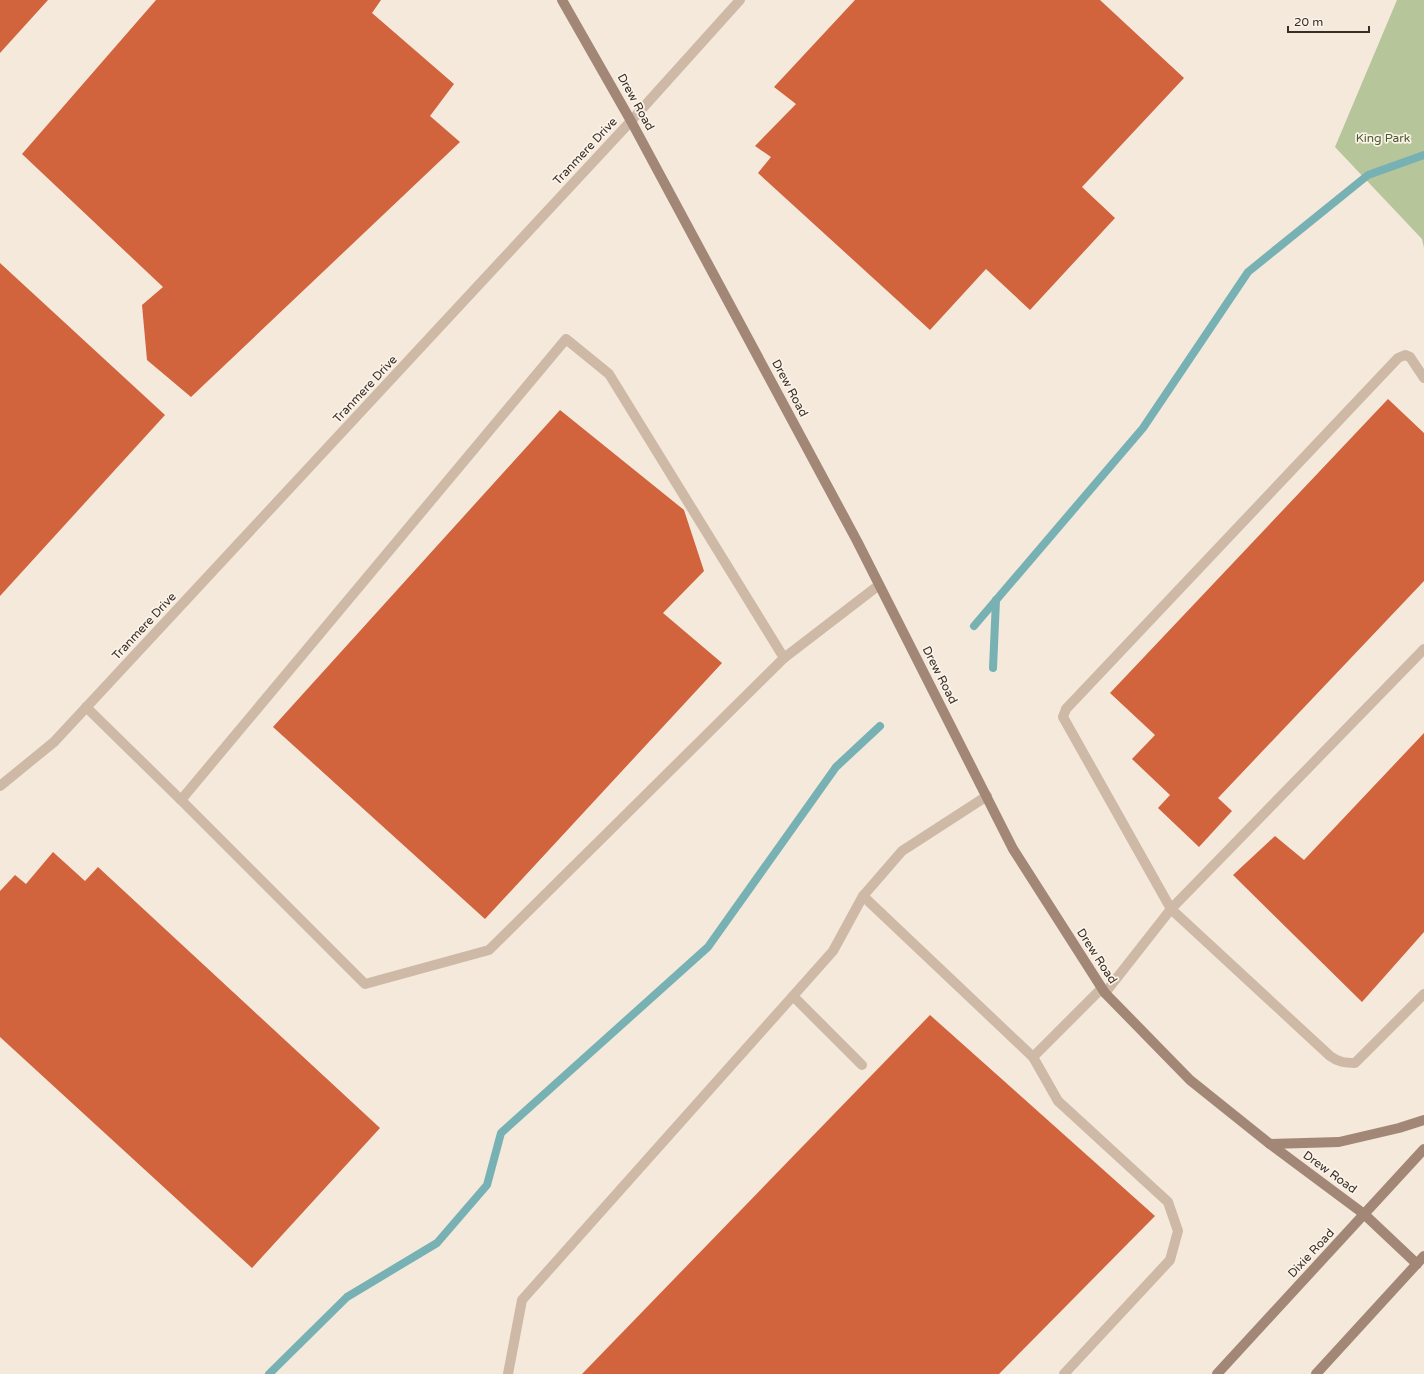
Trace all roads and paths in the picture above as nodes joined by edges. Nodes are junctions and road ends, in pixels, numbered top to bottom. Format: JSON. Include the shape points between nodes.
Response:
{"nodes":[{"id":1,"x":562,"y":0,"type":"edge"},
{"id":2,"x":740,"y":0,"type":"edge"},
{"id":3,"x":631,"y":121,"type":"junction"},
{"id":4,"x":1424,"y":378,"type":"edge"},
{"id":5,"x":880,"y":585,"type":"junction"},
{"id":6,"x":1424,"y":648,"type":"edge"},
{"id":7,"x":784,"y":658,"type":"junction"},
{"id":8,"x":86,"y":707,"type":"junction"},
{"id":9,"x":0,"y":786,"type":"edge"},
{"id":10,"x":987,"y":796,"type":"junction"},
{"id":11,"x":181,"y":800,"type":"junction"},
{"id":12,"x":862,"y":896,"type":"junction"},
{"id":13,"x":1172,"y":909,"type":"junction"},
{"id":14,"x":1103,"y":990,"type":"junction"},
{"id":15,"x":1424,"y":994,"type":"edge"},
{"id":16,"x":793,"y":996,"type":"junction"},
{"id":17,"x":1033,"y":1057,"type":"junction"},
{"id":18,"x":862,"y":1065,"type":"dead end"},
{"id":19,"x":1424,"y":1120,"type":"edge"},
{"id":20,"x":1270,"y":1144,"type":"junction"},
{"id":21,"x":1424,"y":1149,"type":"edge"},
{"id":22,"x":1364,"y":1214,"type":"junction"},
{"id":23,"x":1422,"y":1263,"type":"edge"},
{"id":24,"x":508,"y":1374,"type":"edge"},
{"id":25,"x":1064,"y":1374,"type":"edge"},
{"id":26,"x":1217,"y":1374,"type":"edge"},
{"id":27,"x":1316,"y":1374,"type":"edge"}],
"edges":[{"from":1,"to":3,"type":"street","name":"Drew Road"},
{"from":2,"to":3,"type":"street","name":"Tranmere Drive"},
{"from":3,"to":5,"type":"street","name":"Drew Road"},
{"from":3,"to":8,"type":"street","name":"Tranmere Drive"},
{"from":4,"to":13,"type":"street","via":[[1410,357],[1405,355],[1398,358],[1066,709],[1063,717]]},
{"from":5,"to":7,"type":"street"},
{"from":5,"to":10,"type":"street","name":"Drew Road"},
{"from":6,"to":13,"type":"street"},
{"from":7,"to":11,"type":"street","via":[[489,950],[365,984]]},
{"from":7,"to":11,"type":"street","via":[[609,374],[566,338]]},
{"from":8,"to":9,"type":"street","name":"Tranmere Drive","via":[[54,742]]},
{"from":8,"to":11,"type":"street"},
{"from":10,"to":12,"type":"street","via":[[902,851]]},
{"from":10,"to":14,"type":"street","name":"Drew Road","via":[[1013,849]]},
{"from":12,"to":16,"type":"street","via":[[833,951]]},
{"from":12,"to":17,"type":"street"},
{"from":13,"to":14,"type":"street"},
{"from":13,"to":15,"type":"street","via":[[1335,1060],[1355,1062]]},
{"from":14,"to":17,"type":"street"},
{"from":14,"to":20,"type":"street","name":"Drew Road","via":[[1190,1080]]},
{"from":16,"to":18,"type":"street"},
{"from":16,"to":24,"type":"street","via":[[522,1300]]},
{"from":17,"to":25,"type":"street","via":[[1058,1101],[1168,1202],[1178,1231],[1170,1260]]},
{"from":19,"to":20,"type":"street","via":[[1339,1142]]},
{"from":20,"to":22,"type":"street","name":"Drew Road"},
{"from":21,"to":22,"type":"street","name":"Dixie Road"},
{"from":22,"to":23,"type":"street","name":"Drew Road"},
{"from":22,"to":26,"type":"street","name":"Dixie Road"},
{"from":23,"to":27,"type":"street"}]}
